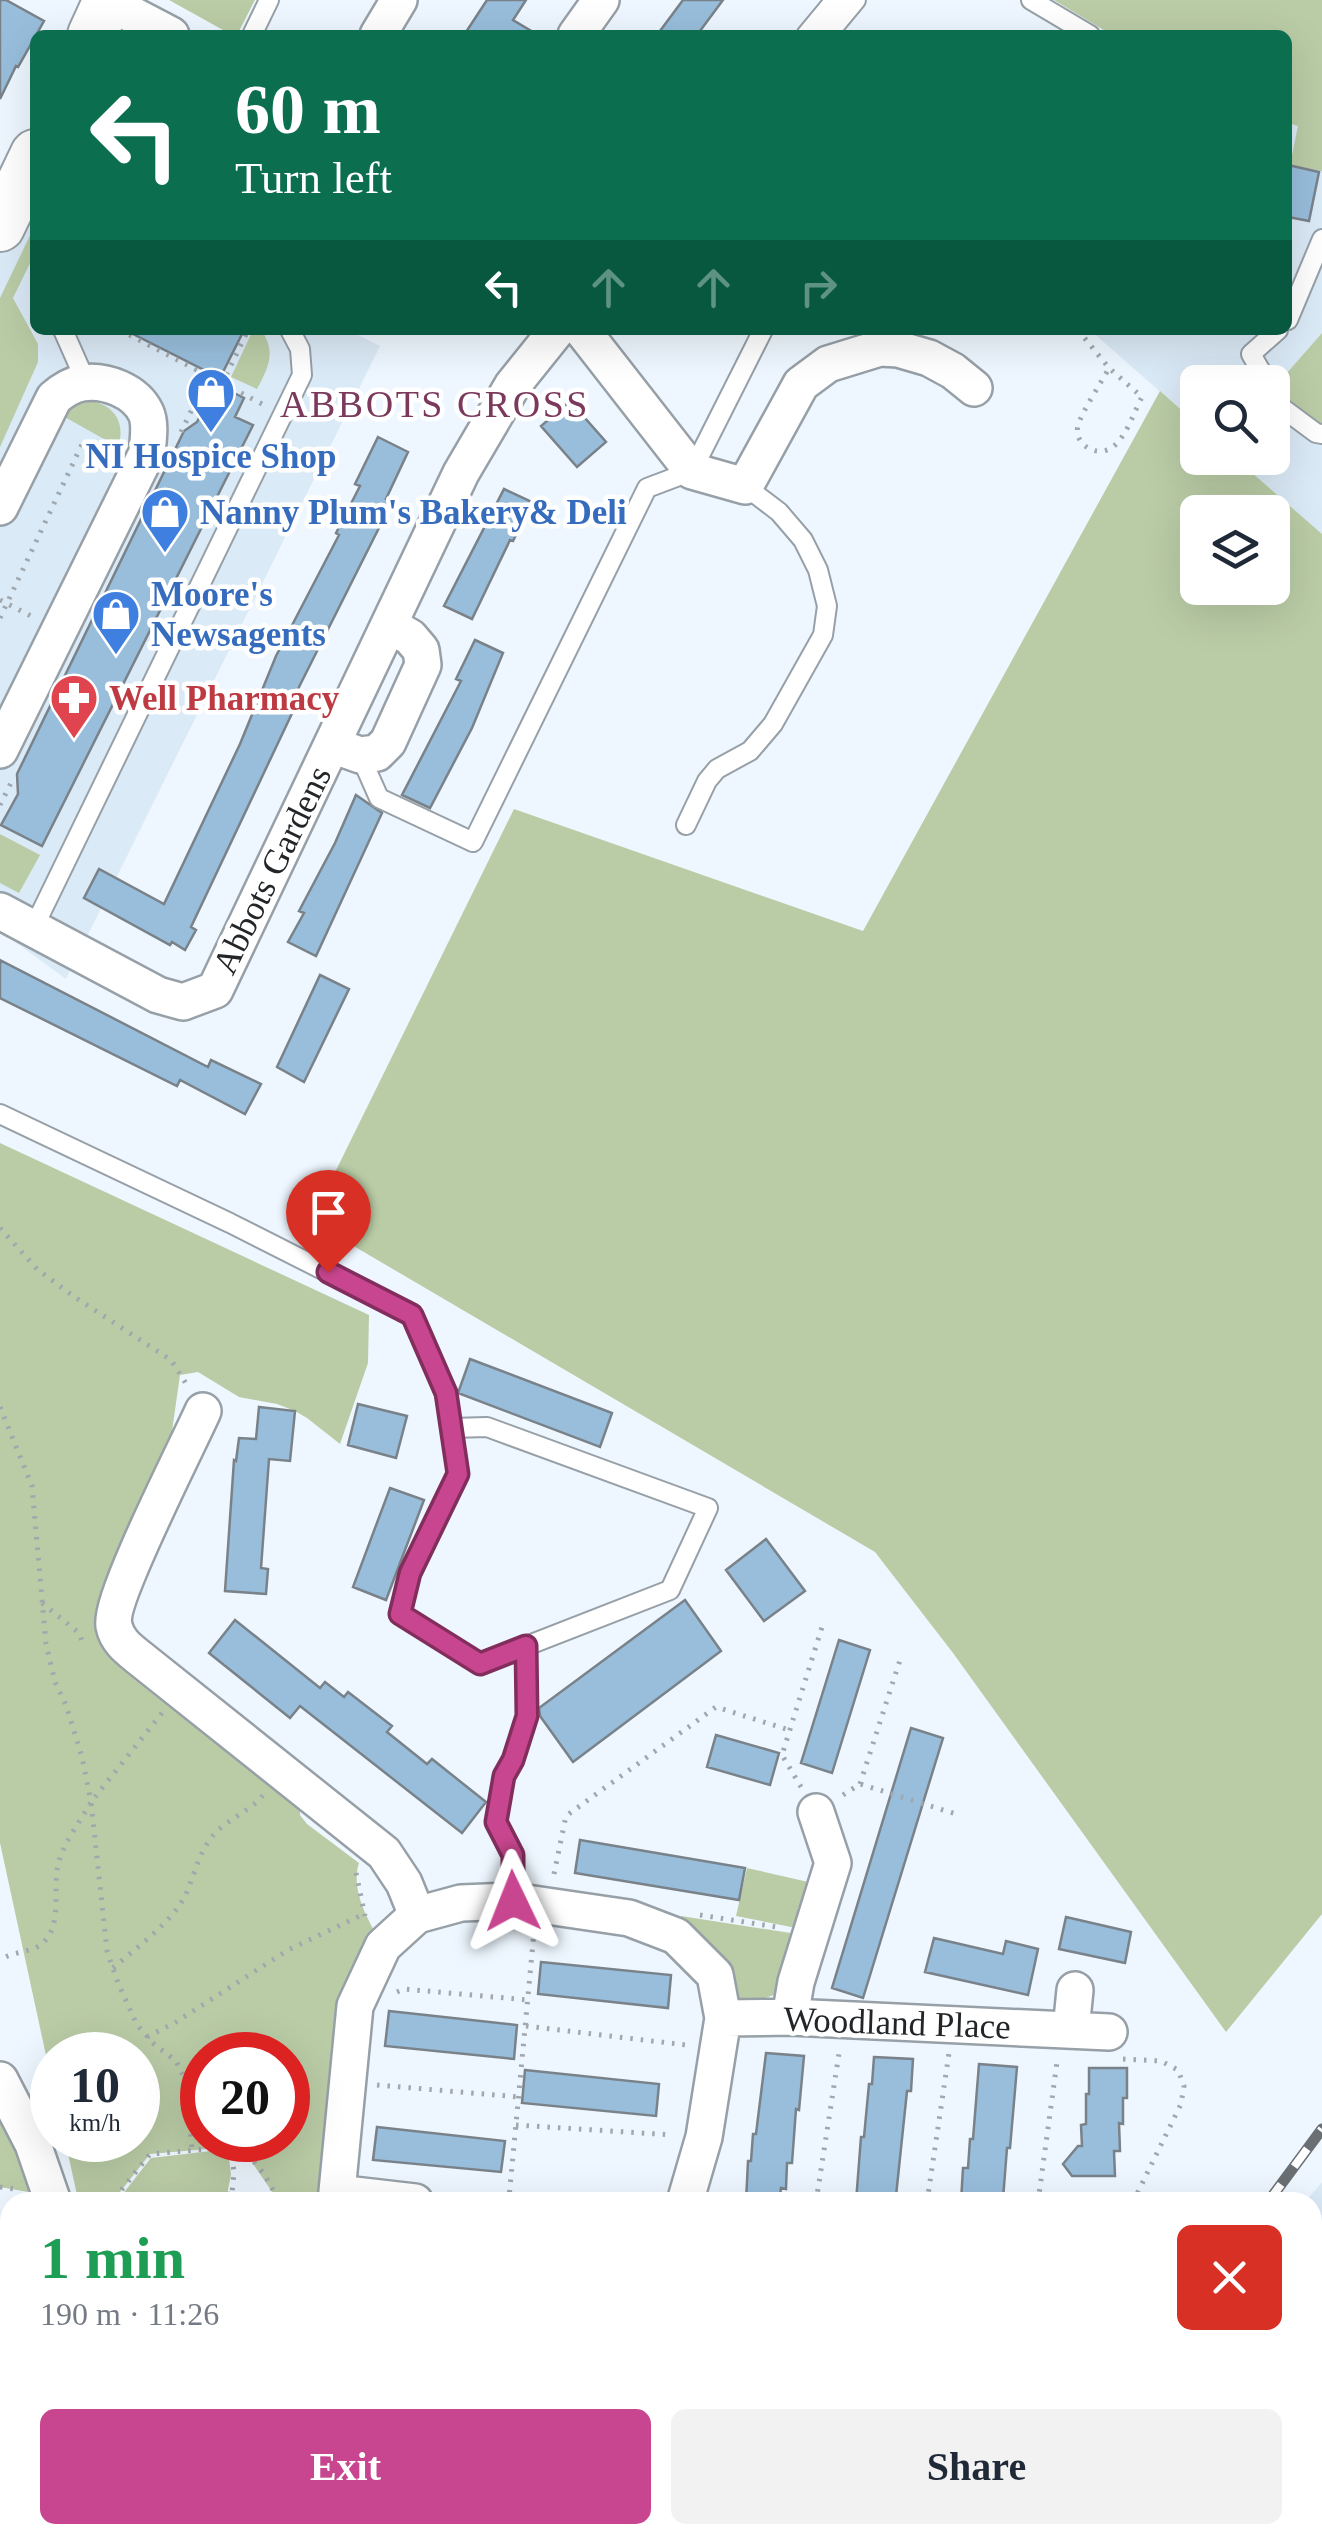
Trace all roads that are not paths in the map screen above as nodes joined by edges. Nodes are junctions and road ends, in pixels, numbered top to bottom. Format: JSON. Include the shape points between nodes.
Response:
{"nodes":[{"id":1,"x":269,"y":0,"type":"edge"},
{"id":2,"x":399,"y":0,"type":"edge"},
{"id":3,"x":601,"y":0,"type":"edge"},
{"id":4,"x":836,"y":0,"type":"edge"},
{"id":5,"x":856,"y":0,"type":"edge"},
{"id":6,"x":1031,"y":0,"type":"edge"},
{"id":7,"x":103,"y":12,"type":"edge"},
{"id":8,"x":156,"y":30,"type":"edge"},
{"id":9,"x":254,"y":30,"type":"edge"},
{"id":10,"x":381,"y":30,"type":"edge"},
{"id":11,"x":580,"y":30,"type":"edge"},
{"id":12,"x":810,"y":30,"type":"edge"},
{"id":13,"x":831,"y":30,"type":"edge"},
{"id":14,"x":1082,"y":30,"type":"edge"},
{"id":15,"x":30,"y":164,"type":"edge"},
{"id":16,"x":0,"y":227,"type":"edge"},
{"id":17,"x":1322,"y":238,"type":"edge"},
{"id":18,"x":1292,"y":310,"type":"edge"},
{"id":19,"x":65,"y":335,"type":"edge"},
{"id":20,"x":293,"y":335,"type":"edge"},
{"id":21,"x":553,"y":335,"type":"edge"},
{"id":22,"x":586,"y":335,"type":"edge"},
{"id":23,"x":760,"y":335,"type":"edge"},
{"id":24,"x":1272,"y":335,"type":"edge"},
{"id":25,"x":1257,"y":365,"type":"edge"},
{"id":26,"x":86,"y":382,"type":"junction"},
{"id":27,"x":974,"y":388,"type":"dead end"},
{"id":28,"x":1290,"y":414,"type":"edge"},
{"id":29,"x":1322,"y":434,"type":"edge"},
{"id":30,"x":692,"y":472,"type":"junction"},
{"id":31,"x":745,"y":486,"type":"junction"},
{"id":32,"x":0,"y":507,"type":"edge"},
{"id":33,"x":389,"y":626,"type":"junction"},
{"id":34,"x":0,"y":750,"type":"edge"},
{"id":35,"x":346,"y":750,"type":"junction"},
{"id":36,"x":686,"y":824,"type":"dead end"},
{"id":37,"x":0,"y":911,"type":"edge"},
{"id":38,"x":33,"y":928,"type":"junction"},
{"id":39,"x":0,"y":1114,"type":"edge"},
{"id":40,"x":203,"y":1411,"type":"road end"},
{"id":41,"x":451,"y":1428,"type":"junction"},
{"id":42,"x":526,"y":1646,"type":"junction"},
{"id":43,"x":816,"y":1812,"type":"road end"},
{"id":44,"x":532,"y":1904,"type":"junction"},
{"id":45,"x":418,"y":1915,"type":"junction"},
{"id":46,"x":1075,"y":1990,"type":"dead end"},
{"id":47,"x":790,"y":2017,"type":"junction"},
{"id":48,"x":721,"y":2033,"type":"junction"},
{"id":49,"x":1064,"y":2043,"type":"junction"},
{"id":50,"x":1109,"y":2046,"type":"road end"},
{"id":51,"x":1,"y":2084,"type":"edge"},
{"id":52,"x":49,"y":2192,"type":"edge"},
{"id":53,"x":329,"y":2192,"type":"edge"},
{"id":54,"x":688,"y":2192,"type":"edge"}],
"edges":[{"from":1,"to":9,"type":"lane"},
{"from":2,"to":10,"type":"street"},
{"from":3,"to":11,"type":"street"},
{"from":4,"to":12,"type":"lane"},
{"from":5,"to":13,"type":"lane"},
{"from":6,"to":14,"type":"lane"},
{"from":7,"to":8,"type":"street"},
{"from":15,"to":16,"type":"main road"},
{"from":17,"to":18,"type":"lane"},
{"from":19,"to":26,"type":"lane"},
{"from":20,"to":38,"type":"lane","via":[[302,375]]},
{"from":21,"to":33,"type":"street","name":"Abbots Gardens","via":[[512,386],[462,473]]},
{"from":22,"to":30,"type":"street"},
{"from":23,"to":30,"type":"lane"},
{"from":24,"to":25,"type":"lane","via":[[1251,354]]},
{"from":26,"to":32,"type":"street","via":[[54,398]]},
{"from":26,"to":34,"type":"street","via":[[118,387],[139,401],[148,417],[147,453]]},
{"from":27,"to":31,"type":"street","via":[[929,358],[898,349],[828,364],[801,384]]},
{"from":28,"to":29,"type":"lane"},
{"from":30,"to":31,"type":"street"},
{"from":30,"to":35,"type":"lane","via":[[647,488],[473,842],[379,798]]},
{"from":31,"to":36,"type":"lane","via":[[802,540],[827,606],[822,634],[774,724],[750,750],[717,769]]},
{"from":33,"to":35,"type":"street","name":"Abbots Gardens"},
{"from":33,"to":35,"type":"street","via":[[410,637],[423,665],[388,742],[377,753]]},
{"from":35,"to":38,"type":"street","name":"Abbots Gardens","via":[[215,990],[183,1002],[158,995]]},
{"from":37,"to":38,"type":"street","name":"Abbots Gardens"},
{"from":39,"to":41,"type":"lane","via":[[412,1315],[446,1393]]},
{"from":40,"to":45,"type":"street","via":[[121,1589],[113,1624],[121,1643],[374,1846],[395,1868]]},
{"from":41,"to":42,"type":"lane","via":[[458,1474],[410,1573],[400,1614],[480,1664]]},
{"from":41,"to":42,"type":"lane","via":[[487,1426],[708,1508],[670,1590]]},
{"from":42,"to":44,"type":"lane","via":[[527,1716],[504,1776],[496,1822]]},
{"from":43,"to":47,"type":"street","via":[[833,1863]]},
{"from":44,"to":45,"type":"street","via":[[461,1904]]},
{"from":44,"to":48,"type":"street","via":[[629,1918],[676,1936],[715,1975]]},
{"from":45,"to":53,"type":"street","via":[[382,1946],[355,2006]]},
{"from":46,"to":49,"type":"street"},
{"from":47,"to":48,"type":"street","name":"Woodland Place"},
{"from":47,"to":49,"type":"street","name":"Woodland Place","via":[[953,2025]]},
{"from":48,"to":54,"type":"street"},
{"from":49,"to":50,"type":"street","name":"Woodland Place"},
{"from":51,"to":52,"type":"street","via":[[33,2144]]}]}
